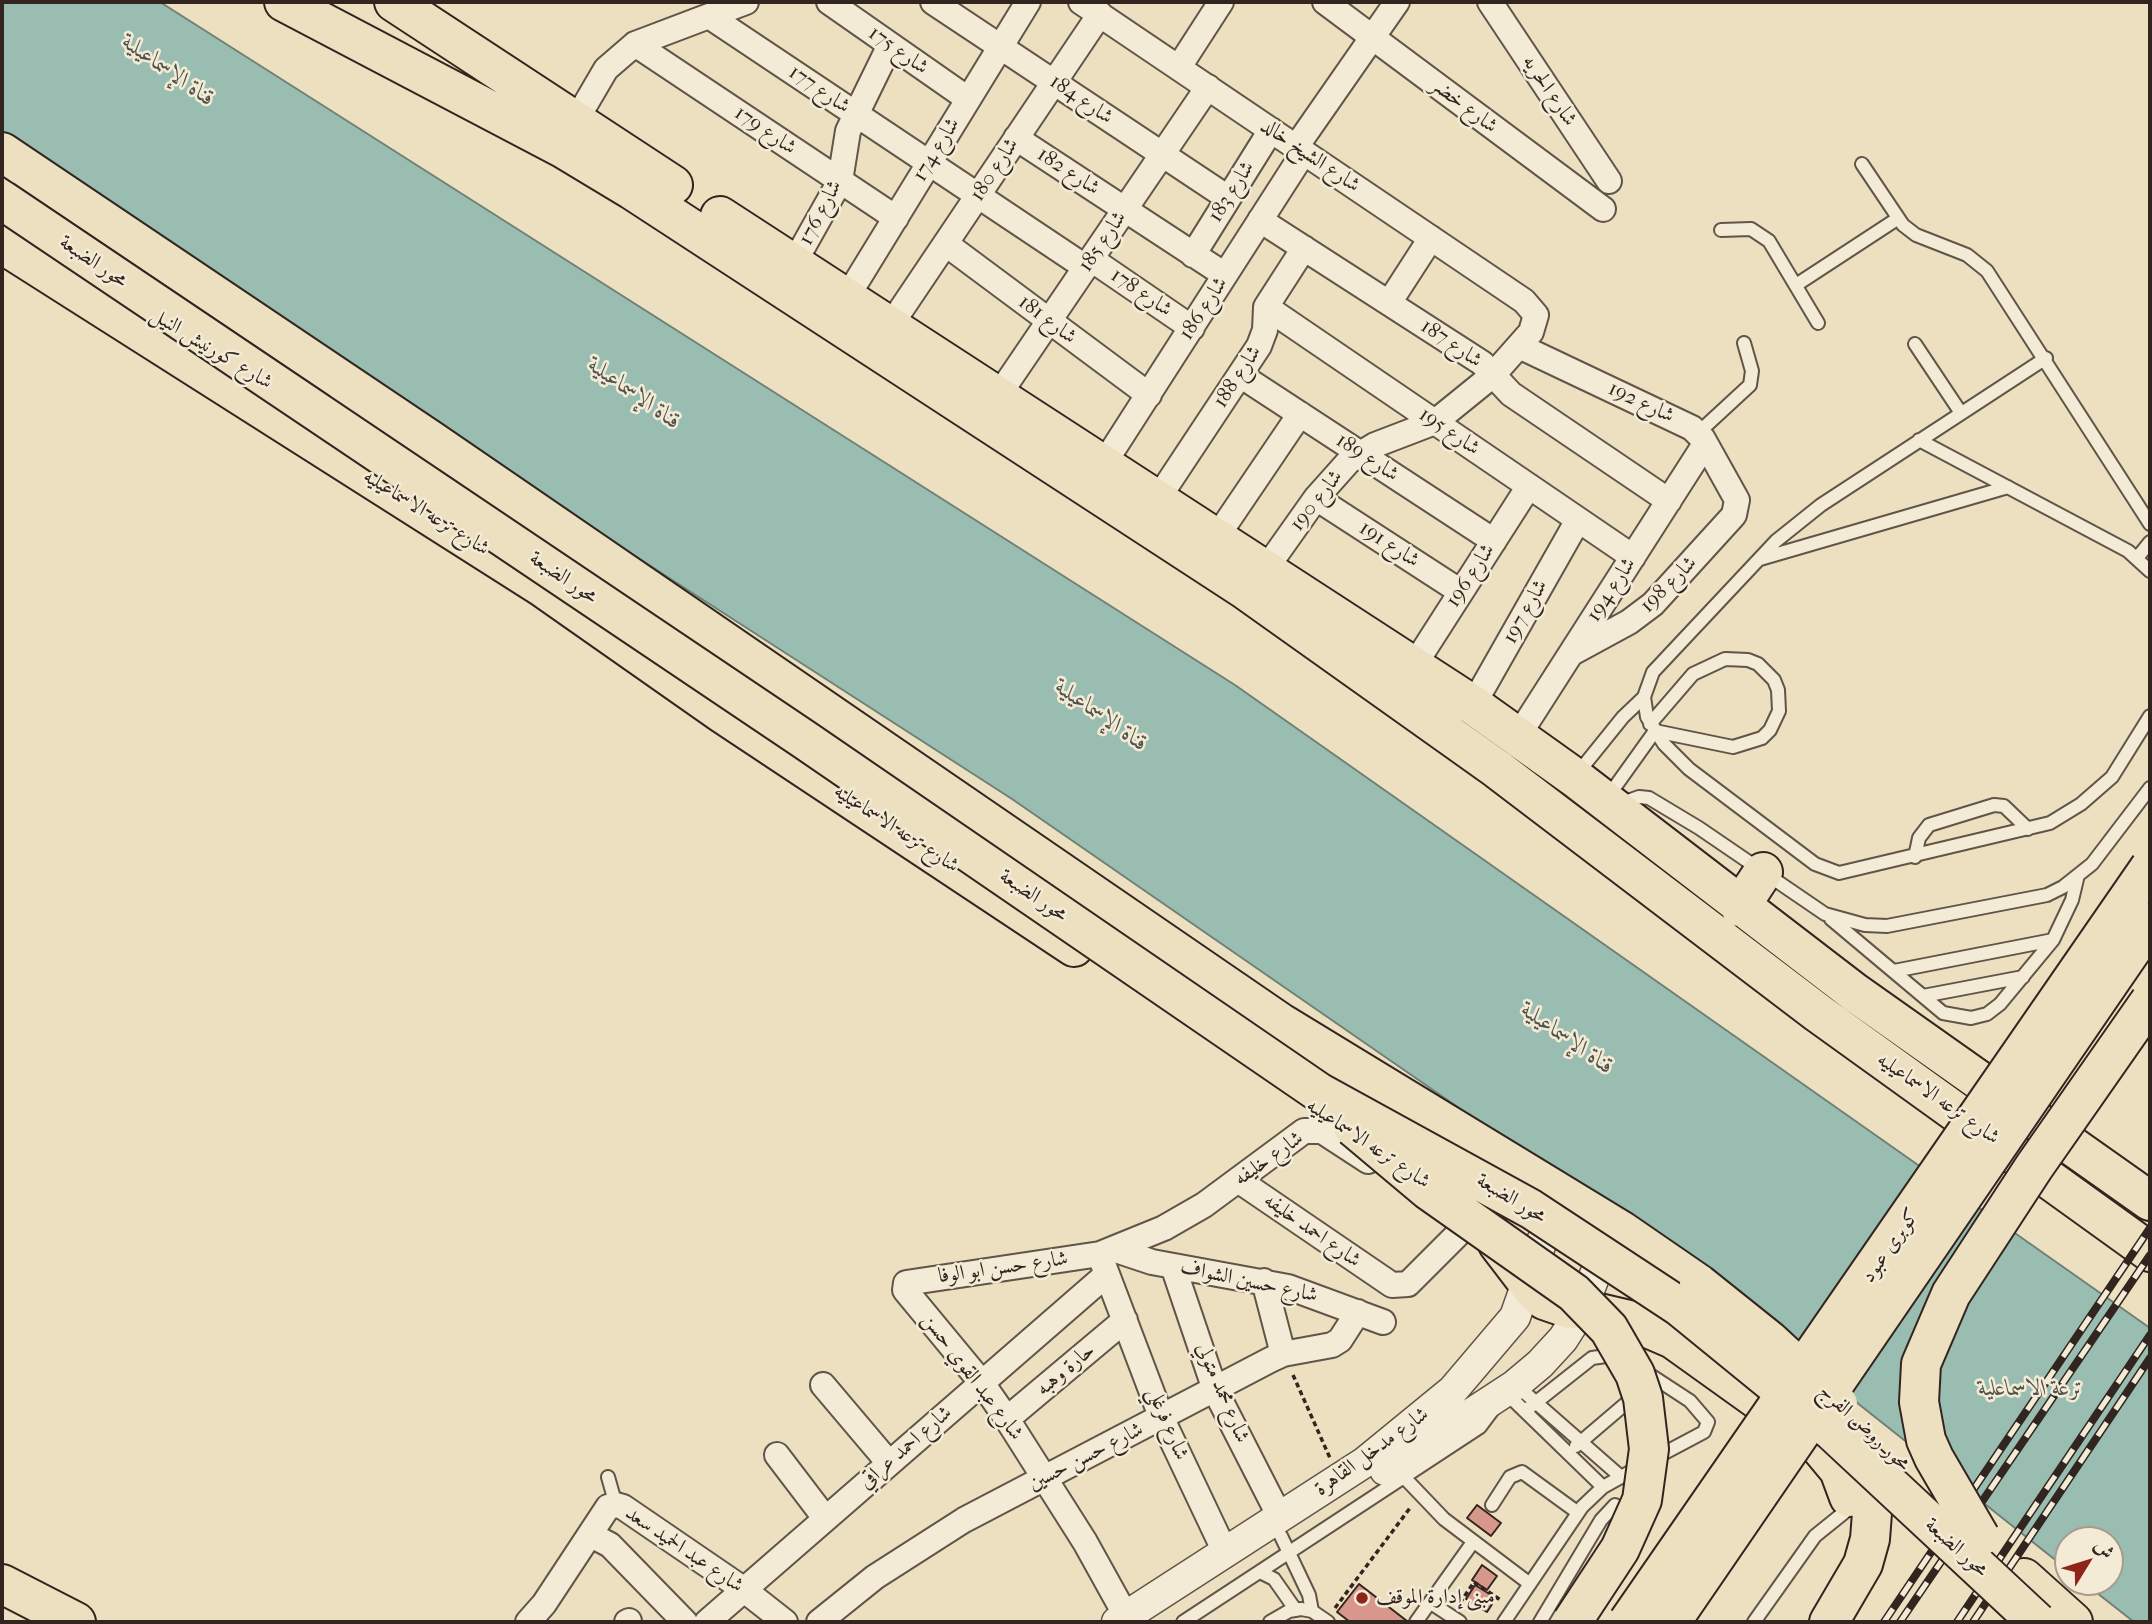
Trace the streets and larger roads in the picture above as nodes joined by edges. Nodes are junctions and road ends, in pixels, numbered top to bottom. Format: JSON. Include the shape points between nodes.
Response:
{"nodes":[{"id":1,"x":284,"y":2,"type":"edge"},
{"id":2,"x":394,"y":2,"type":"edge"},
{"id":3,"x":746,"y":2,"type":"edge"},
{"id":4,"x":828,"y":2,"type":"edge"},
{"id":5,"x":933,"y":2,"type":"edge"},
{"id":6,"x":1028,"y":2,"type":"edge"},
{"id":7,"x":1221,"y":2,"type":"edge"},
{"id":8,"x":1325,"y":2,"type":"edge"},
{"id":9,"x":1397,"y":2,"type":"edge"},
{"id":10,"x":1490,"y":2,"type":"edge"},
{"id":11,"x":1091,"y":8,"type":"edge"},
{"id":12,"x":334,"y":13,"type":"edge"},
{"id":13,"x":709,"y":16,"type":"junction"},
{"id":14,"x":1372,"y":38,"type":"junction"},
{"id":15,"x":635,"y":44,"type":"junction"},
{"id":16,"x":890,"y":45,"type":"junction"},
{"id":17,"x":1000,"y":47,"type":"junction"},
{"id":18,"x":1179,"y":68,"type":"junction"},
{"id":19,"x":1054,"y":82,"type":"junction"},
{"id":20,"x":1208,"y":88,"type":"junction"},
{"id":21,"x":968,"y":99,"type":"junction"},
{"id":22,"x":855,"y":115,"type":"junction"},
{"id":23,"x":575,"y":122,"type":"junction"},
{"id":24,"x":1271,"y":130,"type":"junction"},
{"id":25,"x":1017,"y":138,"type":"junction"},
{"id":26,"x":1300,"y":150,"type":"junction"},
{"id":27,"x":2,"y":152,"type":"edge"},
{"id":28,"x":1163,"y":155,"type":"junction"},
{"id":29,"x":928,"y":165,"type":"junction"},
{"id":30,"x":2,"y":168,"type":"edge"},
{"id":31,"x":840,"y":181,"type":"junction"},
{"id":32,"x":1609,"y":181,"type":"dead end"},
{"id":33,"x":978,"y":197,"type":"junction"},
{"id":34,"x":1228,"y":198,"type":"junction"},
{"id":35,"x":2,"y":200,"type":"edge"},
{"id":36,"x":1125,"y":209,"type":"junction"},
{"id":37,"x":1603,"y":209,"type":"dead end"},
{"id":38,"x":2,"y":215,"type":"edge"},
{"id":39,"x":896,"y":218,"type":"junction"},
{"id":40,"x":1260,"y":220,"type":"junction"},
{"id":41,"x":1432,"y":238,"type":"junction"},
{"id":42,"x":2,"y":244,"type":"edge"},
{"id":43,"x":946,"y":244,"type":"junction"},
{"id":44,"x":1304,"y":248,"type":"junction"},
{"id":45,"x":1193,"y":255,"type":"junction"},
{"id":46,"x":794,"y":263,"type":"junction"},
{"id":47,"x":1088,"y":263,"type":"junction"},
{"id":48,"x":1225,"y":275,"type":"junction"},
{"id":49,"x":847,"y":298,"type":"junction"},
{"id":50,"x":1389,"y":303,"type":"junction"},
{"id":51,"x":1266,"y":307,"type":"junction"},
{"id":52,"x":1536,"y":314,"type":"joint"},
{"id":53,"x":1049,"y":321,"type":"junction"},
{"id":54,"x":890,"y":326,"type":"junction"},
{"id":55,"x":1192,"y":328,"type":"junction"},
{"id":56,"x":1519,"y":346,"type":"junction"},
{"id":57,"x":1493,"y":374,"type":"junction"},
{"id":58,"x":1240,"y":375,"type":"junction"},
{"id":59,"x":1149,"y":395,"type":"junction"},
{"id":60,"x":998,"y":396,"type":"junction"},
{"id":61,"x":1300,"y":414,"type":"junction"},
{"id":62,"x":1435,"y":422,"type":"junction"},
{"id":63,"x":1702,"y":439,"type":"junction"},
{"id":64,"x":1360,"y":454,"type":"junction"},
{"id":65,"x":1103,"y":465,"type":"junction"},
{"id":66,"x":423,"y":477,"type":"junction"},
{"id":67,"x":1529,"y":486,"type":"junction"},
{"id":68,"x":1735,"y":492,"type":"joint"},
{"id":69,"x":1316,"y":498,"type":"junction"},
{"id":70,"x":1157,"y":500,"type":"junction"},
{"id":71,"x":1669,"y":501,"type":"junction"},
{"id":72,"x":1578,"y":520,"type":"junction"},
{"id":73,"x":1216,"y":538,"type":"junction"},
{"id":74,"x":1494,"y":541,"type":"junction"},
{"id":75,"x":1633,"y":557,"type":"junction"},
{"id":76,"x":1265,"y":570,"type":"junction"},
{"id":77,"x":1461,"y":592,"type":"junction"},
{"id":78,"x":1572,"y":653,"type":"junction"},
{"id":79,"x":1413,"y":667,"type":"junction"},
{"id":80,"x":1473,"y":705,"type":"junction"},
{"id":81,"x":1517,"y":736,"type":"junction"},
{"id":82,"x":2150,"y":867,"type":"edge"},
{"id":83,"x":1763,"y":873,"type":"road end"},
{"id":84,"x":1740,"y":906,"type":"junction"},
{"id":85,"x":2150,"y":923,"type":"edge"},
{"id":86,"x":2150,"y":1001,"type":"edge"},
{"id":87,"x":1320,"y":1093,"type":"junction"},
{"id":88,"x":1238,"y":1180,"type":"junction"},
{"id":89,"x":2150,"y":1201,"type":"edge"},
{"id":90,"x":1556,"y":1217,"type":"junction"},
{"id":91,"x":1465,"y":1227,"type":"junction"},
{"id":92,"x":1605,"y":1248,"type":"junction"},
{"id":93,"x":2150,"y":1252,"type":"edge"},
{"id":94,"x":1106,"y":1259,"type":"junction"},
{"id":95,"x":1173,"y":1266,"type":"junction"},
{"id":96,"x":1264,"y":1281,"type":"junction"},
{"id":97,"x":906,"y":1283,"type":"joint"},
{"id":98,"x":1529,"y":1283,"type":"junction"},
{"id":99,"x":1699,"y":1284,"type":"joint"},
{"id":100,"x":1582,"y":1308,"type":"junction"},
{"id":101,"x":1358,"y":1312,"type":"junction"},
{"id":102,"x":1125,"y":1320,"type":"junction"},
{"id":103,"x":1382,"y":1322,"type":"dead end"},
{"id":104,"x":1507,"y":1329,"type":"junction"},
{"id":105,"x":1283,"y":1354,"type":"junction"},
{"id":106,"x":1540,"y":1364,"type":"junction"},
{"id":107,"x":982,"y":1383,"type":"junction"},
{"id":108,"x":822,"y":1385,"type":"dead end"},
{"id":109,"x":1215,"y":1390,"type":"junction"},
{"id":110,"x":1007,"y":1419,"type":"junction"},
{"id":111,"x":1162,"y":1419,"type":"junction"},
{"id":112,"x":777,"y":1455,"type":"dead end"},
{"id":113,"x":889,"y":1463,"type":"junction"},
{"id":114,"x":1044,"y":1478,"type":"junction"},
{"id":115,"x":825,"y":1518,"type":"junction"},
{"id":116,"x":591,"y":1535,"type":"junction"},
{"id":117,"x":1284,"y":1535,"type":"junction"},
{"id":118,"x":1980,"y":1537,"type":"junction"},
{"id":119,"x":1226,"y":1552,"type":"junction"},
{"id":120,"x":2,"y":1584,"type":"edge"},
{"id":121,"x":743,"y":1589,"type":"junction"},
{"id":122,"x":543,"y":1616,"type":"edge"},
{"id":123,"x":1130,"y":1620,"type":"edge"},
{"id":124,"x":76,"y":1622,"type":"edge"},
{"id":125,"x":685,"y":1622,"type":"edge"},
{"id":126,"x":707,"y":1622,"type":"edge"},
{"id":127,"x":785,"y":1622,"type":"edge"},
{"id":128,"x":819,"y":1622,"type":"edge"},
{"id":129,"x":1572,"y":1622,"type":"edge"},
{"id":130,"x":1628,"y":1622,"type":"edge"},
{"id":131,"x":1671,"y":1622,"type":"edge"},
{"id":132,"x":1803,"y":1622,"type":"edge"},
{"id":133,"x":1829,"y":1622,"type":"edge"},
{"id":134,"x":2037,"y":1622,"type":"edge"},
{"id":135,"x":2073,"y":1622,"type":"edge"}],
"edges":[{"from":1,"to":12,"type":"main road","name":"شارع ترعه الاسماعيليه"},
{"from":2,"to":23,"type":"main road","name":"شارع ترعه الاسماعيليه"},
{"from":3,"to":13,"type":"street"},
{"from":4,"to":16,"type":"street","name":"شارع 175"},
{"from":5,"to":17,"type":"street","name":"شارع 184"},
{"from":6,"to":17,"type":"street","name":"شارع 174"},
{"from":7,"to":18,"type":"street"},
{"from":8,"to":14,"type":"street","name":"شارع خضر"},
{"from":9,"to":14,"type":"street","name":"شارع 186"},
{"from":10,"to":32,"type":"street","name":"شارع الحريه"},
{"from":11,"to":18,"type":"street","name":"شارع الشيخ خالد"},
{"from":11,"to":19,"type":"street","name":"شارع 180"},
{"from":12,"to":93,"type":"main road","name":"شارع ترعه الاسماعيليه","via":[[632,190],[1244,589],[1497,769],[1818,1013]]},
{"from":13,"to":15,"type":"street"},
{"from":13,"to":22,"type":"street","name":"شارع 177"},
{"from":14,"to":26,"type":"street","name":"شارع 186"},
{"from":14,"to":37,"type":"street","name":"شارع خضر"},
{"from":15,"to":23,"type":"street","via":[[606,69]]},
{"from":15,"to":31,"type":"street","name":"شارع 179"},
{"from":16,"to":21,"type":"street","name":"شارع 175"},
{"from":16,"to":22,"type":"street","name":"شارع 176"},
{"from":17,"to":19,"type":"street","name":"شارع 184"},
{"from":17,"to":21,"type":"street","name":"شارع 174"},
{"from":18,"to":20,"type":"street","name":"شارع الشيخ خالد"},
{"from":19,"to":25,"type":"street","name":"شارع 180"},
{"from":19,"to":28,"type":"street","name":"شارع 184"},
{"from":20,"to":24,"type":"street","name":"شارع الشيخ خالد"},
{"from":20,"to":28,"type":"street","name":"شارع 185"},
{"from":21,"to":29,"type":"street","name":"شارع 174"},
{"from":22,"to":29,"type":"street","name":"شارع 177"},
{"from":22,"to":31,"type":"street","name":"شارع 176","via":[[844,146]]},
{"from":23,"to":46,"type":"main road","name":"شارع ترعه الاسماعيليه"},
{"from":24,"to":26,"type":"street","name":"شارع الشيخ خالد"},
{"from":24,"to":34,"type":"street","name":"شارع 183"},
{"from":25,"to":33,"type":"street","name":"شارع 180"},
{"from":25,"to":36,"type":"street","name":"شارع 182"},
{"from":26,"to":40,"type":"street","name":"شارع 186"},
{"from":26,"to":41,"type":"street","name":"شارع الشيخ خالد"},
{"from":27,"to":99,"type":"main road","name":"محور الضبعة","via":[[1281,1023],[1622,1231]]},
{"from":28,"to":34,"type":"street","name":"شارع 184"},
{"from":28,"to":36,"type":"street","name":"شارع 185"},
{"from":29,"to":33,"type":"street","name":"شارع 178"},
{"from":29,"to":39,"type":"street","name":"شارع 174"},
{"from":30,"to":66,"type":"main road","via":[[384,431]]},
{"from":31,"to":39,"type":"street","name":"شارع 179"},
{"from":31,"to":46,"type":"street","name":"شارع 176"},
{"from":33,"to":43,"type":"street","name":"شارع 180"},
{"from":33,"to":47,"type":"street","name":"شارع 178"},
{"from":34,"to":45,"type":"street","name":"شارع 183"},
{"from":35,"to":87,"type":"main road","name":"محور الضبعة","bridge":true},
{"from":36,"to":45,"type":"street","name":"شارع 182"},
{"from":36,"to":47,"type":"street","name":"شارع 185"},
{"from":38,"to":66,"type":"main road","name":"شارع كورنيش النيل","via":[[140,307]]},
{"from":39,"to":49,"type":"street","name":"شارع 174"},
{"from":40,"to":44,"type":"street","name":"شارع 187"},
{"from":40,"to":48,"type":"street","name":"شارع 186"},
{"from":41,"to":50,"type":"street"},
{"from":41,"to":52,"type":"street","name":"شارع الشيخ خالد","via":[[1531,306]]},
{"from":42,"to":98,"type":"main road","name":"شارع ترعه الاسماعيليه","via":[[542,587],[723,714],[1225,1047],[1466,1212],[1493,1237]]},
{"from":43,"to":53,"type":"street","name":"شارع 181"},
{"from":43,"to":54,"type":"street","name":"شارع 180"},
{"from":44,"to":50,"type":"street","name":"شارع 187"},
{"from":44,"to":51,"type":"street","name":"شارع 188"},
{"from":45,"to":48,"type":"street","name":"شارع 182"},
{"from":46,"to":49,"type":"main road","name":"شارع ترعه الاسماعيليه"},
{"from":47,"to":53,"type":"street","name":"شارع 185"},
{"from":47,"to":55,"type":"street","name":"شارع 178"},
{"from":48,"to":55,"type":"street","name":"شارع 186"},
{"from":49,"to":54,"type":"main road","name":"شارع ترعه الاسماعيليه"},
{"from":50,"to":57,"type":"street","name":"شارع 187"},
{"from":51,"to":58,"type":"street","name":"شارع 188","via":[[1263,338]]},
{"from":51,"to":62,"type":"street","name":"شارع 195"},
{"from":52,"to":56,"type":"street","name":"شارع 190","via":[[1536,324]]},
{"from":53,"to":59,"type":"street","name":"شارع 181"},
{"from":53,"to":60,"type":"street","name":"شارع 185"},
{"from":54,"to":60,"type":"main road","name":"شارع ترعه الاسماعيليه"},
{"from":55,"to":59,"type":"street","name":"شارع 186"},
{"from":56,"to":57,"type":"street","name":"شارع 190"},
{"from":56,"to":63,"type":"street","name":"شارع 192","via":[[1686,424]]},
{"from":57,"to":62,"type":"street","name":"شارع 190"},
{"from":57,"to":71,"type":"street","name":"شارع 187","via":[[1511,394]]},
{"from":58,"to":61,"type":"street","name":"شارع 189"},
{"from":58,"to":70,"type":"street","name":"شارع 188"},
{"from":59,"to":65,"type":"street","name":"شارع 186"},
{"from":60,"to":65,"type":"main road","name":"شارع ترعه الاسماعيليه"},
{"from":61,"to":64,"type":"street","name":"شارع 189"},
{"from":61,"to":73,"type":"street"},
{"from":62,"to":64,"type":"street","name":"شارع 190"},
{"from":62,"to":67,"type":"street","name":"شارع 195"},
{"from":63,"to":68,"type":"street","name":"شارع 192"},
{"from":63,"to":71,"type":"street","name":"شارع 194"},
{"from":64,"to":69,"type":"street","name":"شارع 190"},
{"from":64,"to":74,"type":"street","name":"شارع 189"},
{"from":65,"to":70,"type":"main road","name":"شارع ترعه الاسماعيليه"},
{"from":66,"to":90,"type":"main road","name":"شارع ترعه الاسماعيليه","via":[[887,785]]},
{"from":67,"to":72,"type":"street","name":"شارع 195"},
{"from":67,"to":74,"type":"street","name":"شارع 196"},
{"from":68,"to":78,"type":"street","name":"شارع 198","via":[[1734,515],[1653,604]]},
{"from":69,"to":76,"type":"street","name":"شارع 190"},
{"from":69,"to":77,"type":"street","name":"شارع 191"},
{"from":70,"to":73,"type":"main road","name":"شارع ترعه الاسماعيليه"},
{"from":71,"to":75,"type":"street","name":"شارع 194"},
{"from":72,"to":75,"type":"street","name":"شارع 195"},
{"from":72,"to":80,"type":"street","name":"شارع 197"},
{"from":73,"to":76,"type":"main road","name":"شارع ترعه الاسماعيليه"},
{"from":74,"to":77,"type":"street","name":"شارع 196"},
{"from":75,"to":78,"type":"street","name":"شارع 194"},
{"from":76,"to":79,"type":"main road","name":"شارع ترعه الاسماعيليه"},
{"from":77,"to":79,"type":"street","name":"شارع 196"},
{"from":78,"to":81,"type":"street","name":"شارع 194"},
{"from":79,"to":80,"type":"main road","name":"شارع ترعه الاسماعيليه"},
{"from":80,"to":81,"type":"main road","name":"شارع ترعه الاسماعيليه"},
{"from":81,"to":84,"type":"main road","name":"شارع ترعه الاسماعيليه"},
{"from":82,"to":130,"type":"main road","name":"كوبرى عبود","bridge":true},
{"from":83,"to":84,"type":"main road"},
{"from":84,"to":89,"type":"main road","name":"شارع ترعه الاسماعيليه","via":[[1903,1028]]},
{"from":85,"to":131,"type":"main road","name":"كوبرى عبود","bridge":true},
{"from":86,"to":118,"type":"main road","bridge":true,"via":[[1951,1294],[1921,1363],[1919,1402],[1927,1440]]},
{"from":87,"to":129,"type":"main road","bridge":true,"via":[[1399,1168],[1574,1293],[1609,1329],[1635,1374],[1648,1436],[1642,1500],[1620,1549]]},
{"from":87,"to":134,"type":"main road","name":"محور الضبعة","bridge":true,"via":[[1531,1209],[1680,1307],[1832,1431]]},
{"from":88,"to":91,"type":"street","name":"شارع خليفه","via":[[1297,1135],[1313,1129]]},
{"from":88,"to":91,"type":"street","name":"شارع احمد خليفه","via":[[1392,1285],[1408,1284]]},
{"from":88,"to":94,"type":"street","name":"شارع خليفه"},
{"from":90,"to":92,"type":"main road","name":"شارع ترعه الاسماعيليه"},
{"from":90,"to":98,"type":"street","name":"شارع مدخل القاهرة","via":[[1541,1243]]},
{"from":91,"to":98,"type":"street","name":"شارع خليفه","via":[[1511,1273]]},
{"from":92,"to":100,"type":"street","name":"شارع مدخل القاهرة"},
{"from":92,"to":133,"type":"main road","name":"شارع ترعه الاسماعيليه","via":[[1659,1282],[1833,1419],[1849,1439],[1870,1487],[1870,1539],[1863,1564]]},
{"from":94,"to":95,"type":"street","name":"شارع حسين الشواف"},
{"from":94,"to":97,"type":"street","name":"شارع حسن ابو الوفا"},
{"from":94,"to":102,"type":"street","name":"شارع فرغلي"},
{"from":94,"to":107,"type":"street","name":"شارع احمد عراقي"},
{"from":95,"to":96,"type":"street","name":"شارع حسين الشواف"},
{"from":95,"to":109,"type":"street","name":"شارع محمد متولي"},
{"from":96,"to":101,"type":"street","name":"شارع حسين الشواف"},
{"from":96,"to":105,"type":"street"},
{"from":97,"to":107,"type":"street","name":"شارع عبد القوي حسن","via":[[905,1290]]},
{"from":98,"to":100,"type":"main road","name":"شارع ترعه الاسماعيليه","via":[[1556,1306]]},
{"from":98,"to":104,"type":"street","name":"شارع مدخل القاهرة"},
{"from":99,"to":118,"type":"main road","name":"محور روض الفرج","bridge":true,"via":[[1792,1360]]},
{"from":100,"to":106,"type":"street","name":"شارع مدخل القاهرة"},
{"from":100,"to":132,"type":"main road","name":"شارع ترعه الاسماعيليه","via":[[1629,1320],[1673,1339],[1814,1440],[1839,1470],[1852,1526],[1843,1564]]},
{"from":101,"to":103,"type":"street","name":"شارع حسين الشواف"},
{"from":101,"to":105,"type":"street","name":"شارع حسن حسين","via":[[1332,1345]]},
{"from":102,"to":110,"type":"street","name":"حارة وهبه"},
{"from":102,"to":111,"type":"street","name":"شارع فرغلي"},
{"from":104,"to":106,"type":"street"},
{"from":104,"to":117,"type":"street","name":"شارع مدخل القاهرة","via":[[1433,1408],[1339,1479]]},
{"from":105,"to":109,"type":"street","name":"شارع حسن حسين"},
{"from":106,"to":117,"type":"street","name":"شارع مدخل القاهرة","via":[[1516,1397]]},
{"from":107,"to":110,"type":"street","name":"شارع عبد القوي حسن"},
{"from":107,"to":113,"type":"street","name":"شارع احمد عراقي"},
{"from":108,"to":113,"type":"street"},
{"from":109,"to":111,"type":"street","name":"شارع حسن حسين"},
{"from":109,"to":117,"type":"street","name":"شارع محمد متولي"},
{"from":110,"to":114,"type":"street","name":"شارع عبد القوي حسن"},
{"from":111,"to":114,"type":"street","name":"شارع حسن حسين"},
{"from":111,"to":119,"type":"street","name":"شارع فرغلي"},
{"from":112,"to":115,"type":"street"},
{"from":113,"to":115,"type":"street","name":"شارع احمد عراقي"},
{"from":114,"to":123,"type":"street","name":"شارع عبد القوي حسن"},
{"from":114,"to":128,"type":"street","name":"شارع حسن حسين","via":[[931,1541],[875,1577]]},
{"from":115,"to":121,"type":"street","name":"شارع احمد عراقي"},
{"from":116,"to":121,"type":"street","name":"شارع عبد الحميد سعد","via":[[608,1507],[623,1507]]},
{"from":116,"to":122,"type":"street"},
{"from":116,"to":125,"type":"street","via":[[610,1545]]},
{"from":117,"to":119,"type":"street","name":"شارع مدخل القاهرة"},
{"from":117,"to":123,"type":"street","name":"شارع مدخل القاهرة"},
{"from":118,"to":135,"type":"main road","name":"محور روض الفرج"},
{"from":119,"to":123,"type":"street","name":"شارع مدخل القاهرة"},
{"from":120,"to":124,"type":"main road"},
{"from":121,"to":126,"type":"street","name":"شارع احمد عراقي"},
{"from":121,"to":127,"type":"street","name":"شارع عبد الحميد سعد"}]}
